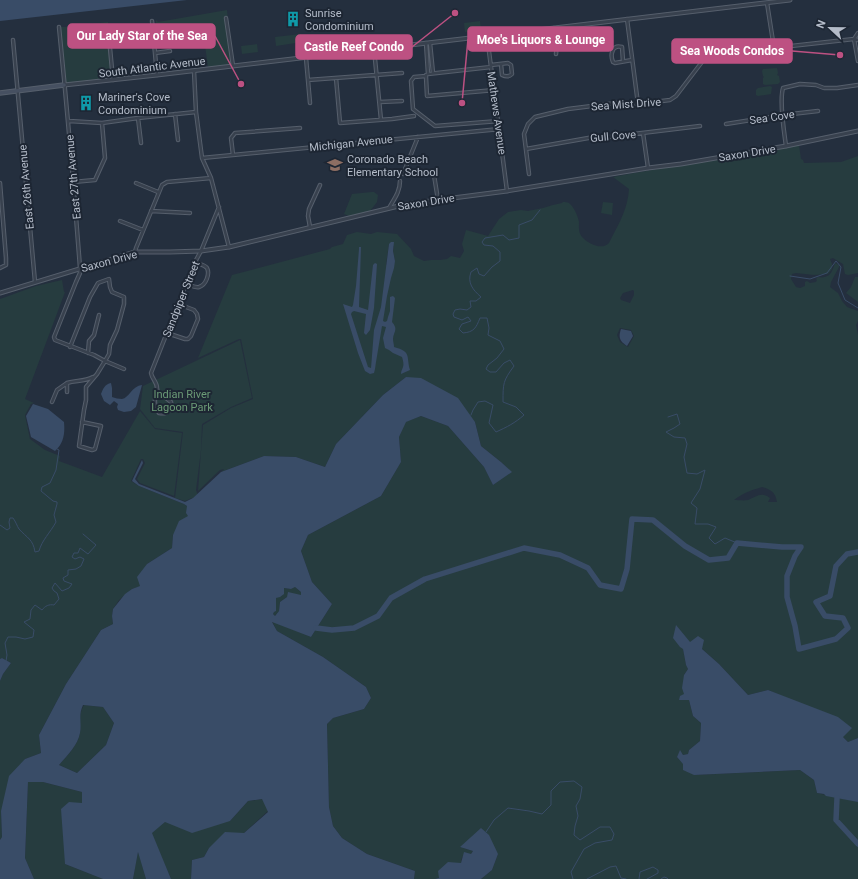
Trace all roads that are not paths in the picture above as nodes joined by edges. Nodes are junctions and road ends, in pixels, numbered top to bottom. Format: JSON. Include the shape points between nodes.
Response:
{"nodes":[{"id":1,"x":790,"y":0,"type":"edge"},
{"id":2,"x":767,"y":3,"type":"junction"},
{"id":3,"x":226,"y":18,"type":"dead end"},
{"id":4,"x":627,"y":19,"type":"junction"},
{"id":5,"x":152,"y":21,"type":"dead end"},
{"id":6,"x":59,"y":27,"type":"dead end"},
{"id":7,"x":108,"y":27,"type":"dead end"},
{"id":8,"x":555,"y":28,"type":"junction"},
{"id":9,"x":858,"y":33,"type":"edge"},
{"id":10,"x":487,"y":36,"type":"junction"},
{"id":11,"x":854,"y":39,"type":"junction"},
{"id":12,"x":13,"y":40,"type":"dead end"},
{"id":13,"x":858,"y":40,"type":"edge"},
{"id":14,"x":426,"y":43,"type":"junction"},
{"id":15,"x":430,"y":43,"type":"junction"},
{"id":16,"x":774,"y":48,"type":"junction"},
{"id":17,"x":374,"y":49,"type":"junction"},
{"id":18,"x":170,"y":51,"type":"dead end"},
{"id":19,"x":155,"y":53,"type":"junction"},
{"id":20,"x":556,"y":54,"type":"dead end"},
{"id":21,"x":306,"y":58,"type":"junction"},
{"id":22,"x":632,"y":60,"type":"junction"},
{"id":23,"x":858,"y":61,"type":"edge"},
{"id":24,"x":623,"y":62,"type":"junction"},
{"id":25,"x":501,"y":64,"type":"junction"},
{"id":26,"x":233,"y":66,"type":"junction"},
{"id":27,"x":491,"y":66,"type":"junction"},
{"id":28,"x":194,"y":71,"type":"junction"},
{"id":29,"x":402,"y":73,"type":"dead end"},
{"id":30,"x":433,"y":73,"type":"junction"},
{"id":31,"x":157,"y":75,"type":"junction"},
{"id":32,"x":377,"y":75,"type":"junction"},
{"id":33,"x":427,"y":75,"type":"junction"},
{"id":34,"x":336,"y":78,"type":"junction"},
{"id":35,"x":113,"y":80,"type":"junction"},
{"id":36,"x":308,"y":80,"type":"junction"},
{"id":37,"x":858,"y":85,"type":"edge"},
{"id":38,"x":64,"y":86,"type":"junction"},
{"id":39,"x":494,"y":90,"type":"junction"},
{"id":40,"x":18,"y":91,"type":"junction"},
{"id":41,"x":0,"y":93,"type":"edge"},
{"id":42,"x":402,"y":101,"type":"dead end"},
{"id":43,"x":310,"y":102,"type":"dead end"},
{"id":44,"x":380,"y":102,"type":"junction"},
{"id":45,"x":638,"y":104,"type":"junction"},
{"id":46,"x":818,"y":111,"type":"dead end"},
{"id":47,"x":196,"y":112,"type":"junction"},
{"id":48,"x":175,"y":114,"type":"junction"},
{"id":49,"x":783,"y":115,"type":"junction"},
{"id":50,"x":414,"y":116,"type":"dead end"},
{"id":51,"x":138,"y":118,"type":"junction"},
{"id":52,"x":381,"y":120,"type":"junction"},
{"id":53,"x":499,"y":120,"type":"junction"},
{"id":54,"x":69,"y":121,"type":"junction"},
{"id":55,"x":102,"y":123,"type":"junction"},
{"id":56,"x":726,"y":124,"type":"dead end"},
{"id":57,"x":700,"y":126,"type":"dead end"},
{"id":58,"x":300,"y":128,"type":"dead end"},
{"id":59,"x":500,"y":130,"type":"junction"},
{"id":60,"x":858,"y":131,"type":"edge"},
{"id":61,"x":643,"y":133,"type":"junction"},
{"id":62,"x":418,"y":137,"type":"junction"},
{"id":63,"x":178,"y":140,"type":"dead end"},
{"id":64,"x":141,"y":143,"type":"dead end"},
{"id":65,"x":786,"y":146,"type":"junction"},
{"id":66,"x":526,"y":149,"type":"junction"},
{"id":67,"x":233,"y":155,"type":"junction"},
{"id":68,"x":202,"y":158,"type":"junction"},
{"id":69,"x":648,"y":168,"type":"junction"},
{"id":70,"x":403,"y":174,"type":"dead end"},
{"id":71,"x":529,"y":174,"type":"dead end"},
{"id":72,"x":434,"y":175,"type":"dead end"},
{"id":73,"x":211,"y":178,"type":"junction"},
{"id":74,"x":400,"y":181,"type":"dead end"},
{"id":75,"x":73,"y":182,"type":"junction"},
{"id":76,"x":136,"y":183,"type":"dead end"},
{"id":77,"x":0,"y":184,"type":"edge"},
{"id":78,"x":320,"y":185,"type":"dead end"},
{"id":79,"x":507,"y":191,"type":"junction"},
{"id":80,"x":158,"y":192,"type":"junction"},
{"id":81,"x":0,"y":193,"type":"edge"},
{"id":82,"x":438,"y":200,"type":"junction"},
{"id":83,"x":219,"y":207,"type":"junction"},
{"id":84,"x":389,"y":208,"type":"junction"},
{"id":85,"x":150,"y":211,"type":"junction"},
{"id":86,"x":190,"y":212,"type":"dead end"},
{"id":87,"x":120,"y":221,"type":"dead end"},
{"id":88,"x":310,"y":227,"type":"junction"},
{"id":89,"x":143,"y":230,"type":"junction"},
{"id":90,"x":228,"y":247,"type":"junction"},
{"id":91,"x":201,"y":250,"type":"junction"},
{"id":92,"x":136,"y":252,"type":"junction"},
{"id":93,"x":195,"y":262,"type":"junction"},
{"id":94,"x":0,"y":268,"type":"edge"},
{"id":95,"x":80,"y":268,"type":"junction"},
{"id":96,"x":35,"y":282,"type":"junction"},
{"id":97,"x":187,"y":284,"type":"junction"},
{"id":98,"x":0,"y":293,"type":"edge"},
{"id":99,"x":178,"y":304,"type":"junction"},
{"id":100,"x":99,"y":315,"type":"dead end"},
{"id":101,"x":167,"y":333,"type":"junction"},
{"id":102,"x":70,"y":346,"type":"junction"},
{"id":103,"x":88,"y":353,"type":"junction"},
{"id":104,"x":105,"y":361,"type":"junction"},
{"id":105,"x":124,"y":369,"type":"dead end"},
{"id":106,"x":97,"y":374,"type":"junction"},
{"id":107,"x":67,"y":384,"type":"junction"},
{"id":108,"x":67,"y":392,"type":"dead end"},
{"id":109,"x":157,"y":392,"type":"junction"},
{"id":110,"x":52,"y":402,"type":"dead end"},
{"id":111,"x":82,"y":422,"type":"junction"}],
"edges":[{"from":1,"to":2,"type":"street","name":"South Atlantic Avenue"},
{"from":2,"to":4,"type":"street","name":"South Atlantic Avenue"},
{"from":2,"to":16,"type":"street"},
{"from":3,"to":26,"type":"street"},
{"from":4,"to":8,"type":"street","name":"South Atlantic Avenue"},
{"from":4,"to":22,"type":"street"},
{"from":5,"to":19,"type":"street"},
{"from":6,"to":38,"type":"street","name":"East 27th Avenue"},
{"from":7,"to":35,"type":"street"},
{"from":8,"to":10,"type":"street","name":"South Atlantic Avenue"},
{"from":8,"to":20,"type":"street"},
{"from":9,"to":11,"type":"street"},
{"from":10,"to":15,"type":"street","name":"South Atlantic Avenue"},
{"from":10,"to":27,"type":"street","name":"Mathews Avenue"},
{"from":11,"to":13,"type":"street"},
{"from":11,"to":16,"type":"street","name":"Sea Mist Drive"},
{"from":11,"to":23,"type":"street"},
{"from":12,"to":40,"type":"street","name":"East 26th Avenue"},
{"from":14,"to":15,"type":"street","name":"South Atlantic Avenue"},
{"from":14,"to":17,"type":"street","name":"South Atlantic Avenue"},
{"from":14,"to":33,"type":"street"},
{"from":15,"to":30,"type":"street"},
{"from":16,"to":45,"type":"street","name":"Sea Mist Drive","via":[[710,55],[676,96],[670,100]]},
{"from":17,"to":21,"type":"street","name":"South Atlantic Avenue"},
{"from":17,"to":32,"type":"street"},
{"from":18,"to":19,"type":"street"},
{"from":19,"to":31,"type":"street"},
{"from":21,"to":26,"type":"street","name":"South Atlantic Avenue"},
{"from":21,"to":36,"type":"street"},
{"from":22,"to":24,"type":"street"},
{"from":22,"to":45,"type":"street"},
{"from":24,"to":24,"type":"street","via":[[612,61],[613,50],[618,46],[622,47]]},
{"from":25,"to":25,"type":"street","via":[[511,65],[510,76],[502,75]]},
{"from":25,"to":27,"type":"street"},
{"from":26,"to":28,"type":"street","name":"South Atlantic Avenue"},
{"from":27,"to":30,"type":"street"},
{"from":27,"to":39,"type":"street","name":"Mathews Avenue"},
{"from":28,"to":31,"type":"street","name":"South Atlantic Avenue"},
{"from":28,"to":47,"type":"street"},
{"from":29,"to":32,"type":"street"},
{"from":30,"to":33,"type":"street"},
{"from":31,"to":35,"type":"street","name":"South Atlantic Avenue"},
{"from":32,"to":34,"type":"street"},
{"from":32,"to":44,"type":"street"},
{"from":33,"to":39,"type":"street","via":[[427,96]]},
{"from":33,"to":53,"type":"street","via":[[414,77],[411,81],[413,109],[435,126]]},
{"from":34,"to":36,"type":"street"},
{"from":34,"to":52,"type":"street","via":[[340,123]]},
{"from":35,"to":38,"type":"street","name":"South Atlantic Avenue"},
{"from":36,"to":43,"type":"street"},
{"from":37,"to":49,"type":"street","via":[[824,88],[800,84],[783,88]]},
{"from":38,"to":40,"type":"main road"},
{"from":38,"to":54,"type":"street","name":"East 27th Avenue"},
{"from":39,"to":53,"type":"street","name":"Mathews Avenue"},
{"from":40,"to":41,"type":"main road"},
{"from":40,"to":96,"type":"street","name":"East 26th Avenue"},
{"from":42,"to":44,"type":"street"},
{"from":44,"to":52,"type":"street"},
{"from":45,"to":66,"type":"street","name":"Sea Mist Drive","via":[[616,103],[568,109],[535,117],[525,129]]},
{"from":46,"to":49,"type":"street","name":"Sea Cove"},
{"from":47,"to":48,"type":"street"},
{"from":47,"to":68,"type":"street"},
{"from":48,"to":51,"type":"street"},
{"from":48,"to":63,"type":"street"},
{"from":49,"to":56,"type":"street","name":"Sea Cove"},
{"from":49,"to":65,"type":"street"},
{"from":50,"to":52,"type":"street"},
{"from":51,"to":55,"type":"street"},
{"from":51,"to":64,"type":"street"},
{"from":53,"to":59,"type":"street","name":"Mathews Avenue"},
{"from":54,"to":55,"type":"street"},
{"from":54,"to":75,"type":"street","name":"East 27th Avenue"},
{"from":55,"to":75,"type":"street","via":[[105,158],[95,180]]},
{"from":57,"to":61,"type":"street","name":"Gull Cove"},
{"from":58,"to":67,"type":"street","via":[[235,133],[231,138]]},
{"from":59,"to":62,"type":"street","name":"Michigan Avenue"},
{"from":59,"to":79,"type":"street","name":"Mathews Avenue"},
{"from":60,"to":65,"type":"street","name":"Saxon Drive"},
{"from":61,"to":66,"type":"street","name":"Gull Cove","via":[[594,137]]},
{"from":61,"to":69,"type":"street"},
{"from":62,"to":67,"type":"street","name":"Michigan Avenue"},
{"from":62,"to":70,"type":"street"},
{"from":65,"to":69,"type":"street","name":"Saxon Drive"},
{"from":66,"to":71,"type":"street","name":"Sea Mist Drive"},
{"from":67,"to":68,"type":"street","name":"Michigan Avenue"},
{"from":68,"to":73,"type":"street"},
{"from":69,"to":79,"type":"street","name":"Saxon Drive"},
{"from":72,"to":82,"type":"street"},
{"from":73,"to":80,"type":"street","via":[[167,182]]},
{"from":73,"to":83,"type":"street"},
{"from":74,"to":84,"type":"street","via":[[398,193]]},
{"from":75,"to":95,"type":"street","name":"East 27th Avenue"},
{"from":76,"to":80,"type":"street"},
{"from":77,"to":81,"type":"street"},
{"from":78,"to":88,"type":"street","via":[[309,208]]},
{"from":79,"to":82,"type":"street","name":"Saxon Drive"},
{"from":80,"to":85,"type":"street"},
{"from":81,"to":94,"type":"street","via":[[6,265]]},
{"from":82,"to":84,"type":"street","name":"Saxon Drive"},
{"from":83,"to":90,"type":"street"},
{"from":83,"to":91,"type":"street","name":"Sandpiper Street"},
{"from":84,"to":88,"type":"street","name":"Saxon Drive"},
{"from":85,"to":86,"type":"street"},
{"from":85,"to":89,"type":"street"},
{"from":87,"to":89,"type":"street"},
{"from":88,"to":90,"type":"street","name":"Saxon Drive"},
{"from":89,"to":92,"type":"street"},
{"from":90,"to":91,"type":"street","name":"Saxon Drive"},
{"from":91,"to":92,"type":"street","name":"Saxon Drive"},
{"from":91,"to":93,"type":"street","name":"Sandpiper Street"},
{"from":92,"to":95,"type":"street","name":"Saxon Drive"},
{"from":93,"to":97,"type":"street","name":"Sandpiper Street"},
{"from":93,"to":97,"type":"street","via":[[207,269],[205,283],[197,287]]},
{"from":95,"to":96,"type":"street","name":"Saxon Drive"},
{"from":95,"to":102,"type":"street","via":[[54,337],[55,340]]},
{"from":96,"to":98,"type":"street","name":"Saxon Drive"},
{"from":97,"to":99,"type":"street","name":"Sandpiper Street"},
{"from":99,"to":101,"type":"street","name":"Sandpiper Street"},
{"from":99,"to":101,"type":"street","via":[[194,310],[198,319],[188,339]]},
{"from":100,"to":103,"type":"street","via":[[94,335],[89,341]]},
{"from":101,"to":109,"type":"street","name":"Sandpiper Street","via":[[151,373]]},
{"from":102,"to":103,"type":"street"},
{"from":102,"to":104,"type":"street","via":[[98,282],[109,279],[112,292],[124,298],[124,304]]},
{"from":103,"to":104,"type":"street"},
{"from":104,"to":105,"type":"street"},
{"from":104,"to":106,"type":"street"},
{"from":106,"to":107,"type":"street"},
{"from":106,"to":111,"type":"street","via":[[86,387]]},
{"from":107,"to":108,"type":"street"},
{"from":107,"to":110,"type":"street","via":[[57,390]]},
{"from":109,"to":109,"type":"street","name":"Sandpiper Street","via":[[171,402],[172,408],[167,413],[158,413],[155,409]]},
{"from":111,"to":111,"type":"street","via":[[79,446],[95,449],[101,426]]}]}
